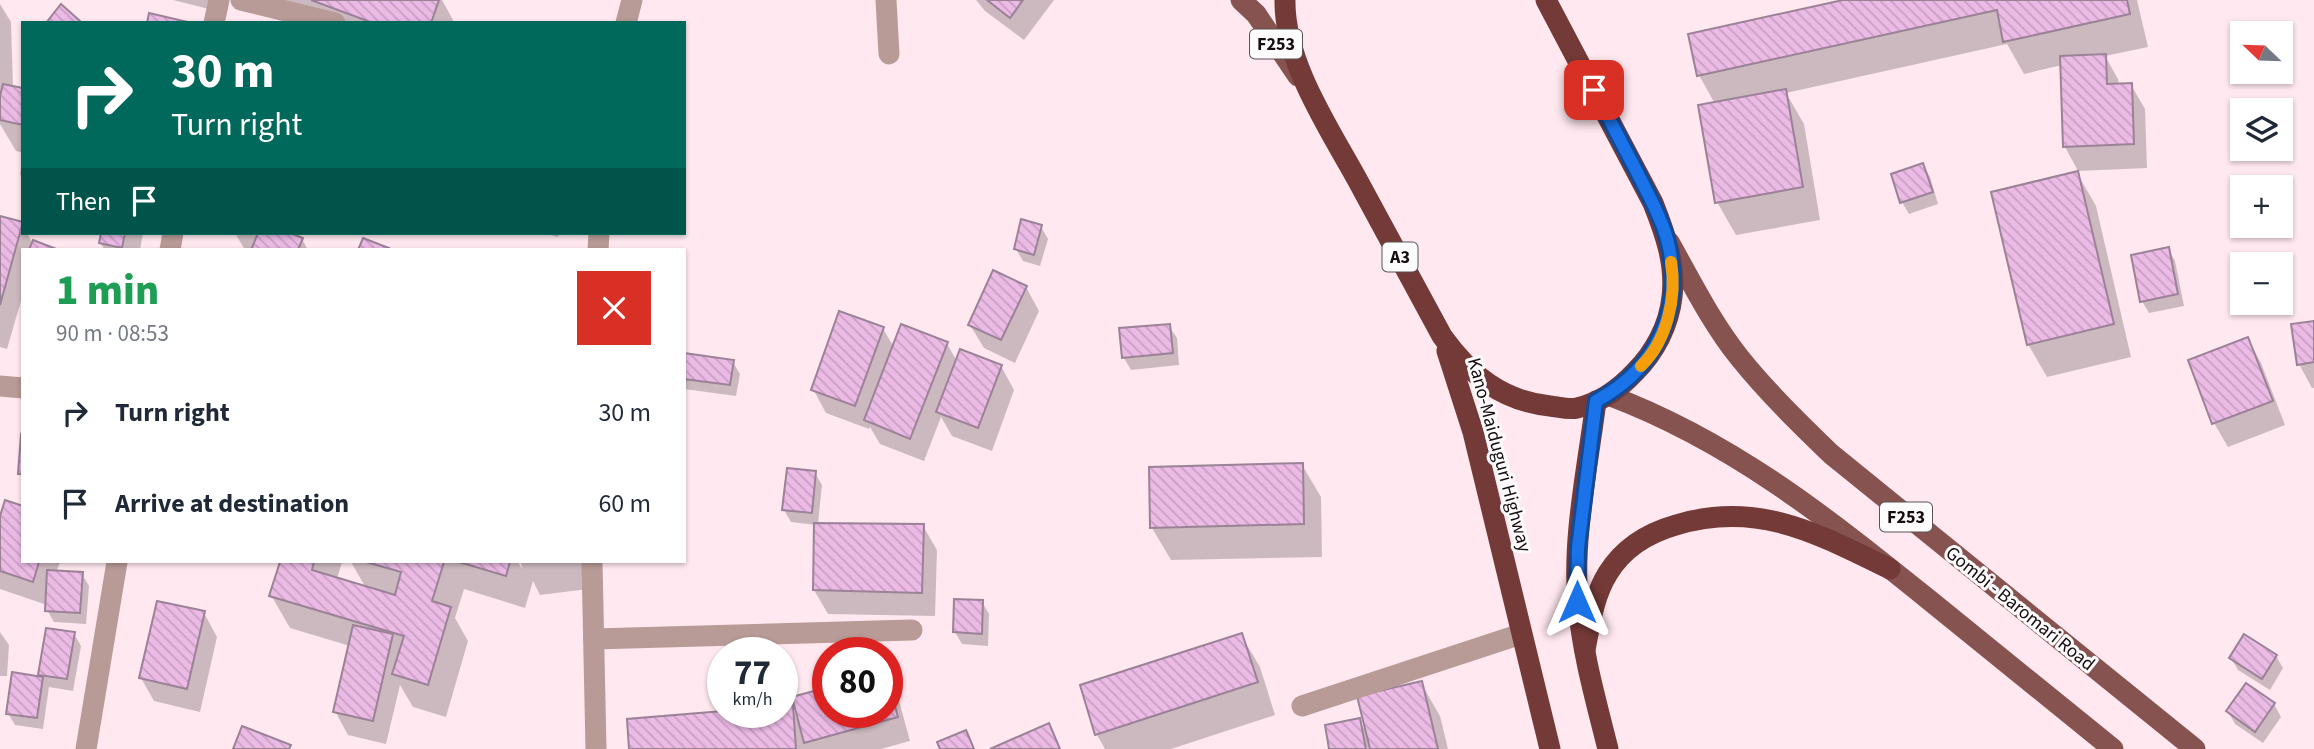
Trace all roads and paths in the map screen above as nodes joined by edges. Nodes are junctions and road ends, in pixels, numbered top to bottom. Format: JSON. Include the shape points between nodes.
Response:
{"nodes":[{"id":1,"x":219,"y":0,"type":"edge"},
{"id":2,"x":241,"y":0,"type":"edge"},
{"id":3,"x":632,"y":0,"type":"edge"},
{"id":4,"x":886,"y":0,"type":"edge"},
{"id":5,"x":1241,"y":0,"type":"edge"},
{"id":6,"x":1284,"y":0,"type":"edge"},
{"id":7,"x":1546,"y":0,"type":"edge"},
{"id":8,"x":214,"y":21,"type":"edge"},
{"id":9,"x":327,"y":21,"type":"edge"},
{"id":10,"x":627,"y":21,"type":"edge"},
{"id":11,"x":889,"y":54,"type":"dead end"},
{"id":12,"x":1308,"y":90,"type":"junction"},
{"id":13,"x":1667,"y":238,"type":"junction"},
{"id":14,"x":1443,"y":336,"type":"junction"},
{"id":15,"x":0,"y":386,"type":"edge"},
{"id":16,"x":21,"y":388,"type":"edge"},
{"id":17,"x":1602,"y":398,"type":"junction"},
{"id":18,"x":117,"y":563,"type":"edge"},
{"id":19,"x":592,"y":563,"type":"edge"},
{"id":20,"x":1890,"y":569,"type":"junction"},
{"id":21,"x":912,"y":630,"type":"dead end"},
{"id":22,"x":1521,"y":634,"type":"junction"},
{"id":23,"x":594,"y":639,"type":"junction"},
{"id":24,"x":1585,"y":650,"type":"junction"},
{"id":25,"x":1302,"y":706,"type":"dead end"},
{"id":26,"x":86,"y":749,"type":"edge"},
{"id":27,"x":596,"y":749,"type":"edge"},
{"id":28,"x":1550,"y":749,"type":"edge"},
{"id":29,"x":1608,"y":749,"type":"edge"},
{"id":30,"x":2113,"y":749,"type":"edge"},
{"id":31,"x":2194,"y":749,"type":"edge"}],
"edges":[{"from":1,"to":8,"type":"street"},
{"from":2,"to":9,"type":"street"},
{"from":3,"to":10,"type":"street"},
{"from":4,"to":11,"type":"street"},
{"from":5,"to":12,"type":"main road","number":"F253","via":[[1256,14]]},
{"from":6,"to":12,"type":"highway","number":"A3","via":[[1292,46]]},
{"from":7,"to":13,"type":"highway","number":"A3"},
{"from":12,"to":14,"type":"highway","number":"A3"},
{"from":13,"to":17,"type":"highway","number":"A3","via":[[1672,297],[1663,332],[1648,360]]},
{"from":13,"to":31,"type":"main road","name":"Gombi - Baromari Road","number":"F253","via":[[1738,356],[1831,454]]},
{"from":14,"to":17,"type":"highway","number":"A3","via":[[1459,360],[1512,398],[1574,409]]},
{"from":14,"to":22,"type":"highway","name":"Kano-Maiduguri Highway","number":"A3","via":[[1473,432]]},
{"from":15,"to":16,"type":"street"},
{"from":17,"to":20,"type":"main road","number":"F253","via":[[1655,413],[1740,458]]},
{"from":17,"to":24,"type":"highway","via":[[1578,548],[1577,602]]},
{"from":18,"to":26,"type":"street"},
{"from":19,"to":23,"type":"street"},
{"from":20,"to":24,"type":"highway","via":[[1825,537],[1756,516],[1686,522],[1656,531],[1628,548],[1607,573]]},
{"from":20,"to":30,"type":"main road","number":"F253"},
{"from":21,"to":23,"type":"street"},
{"from":22,"to":25,"type":"street"},
{"from":22,"to":28,"type":"highway","name":"Kano-Maiduguri Highway","number":"A3"},
{"from":23,"to":27,"type":"street"},
{"from":24,"to":29,"type":"highway"}]}
